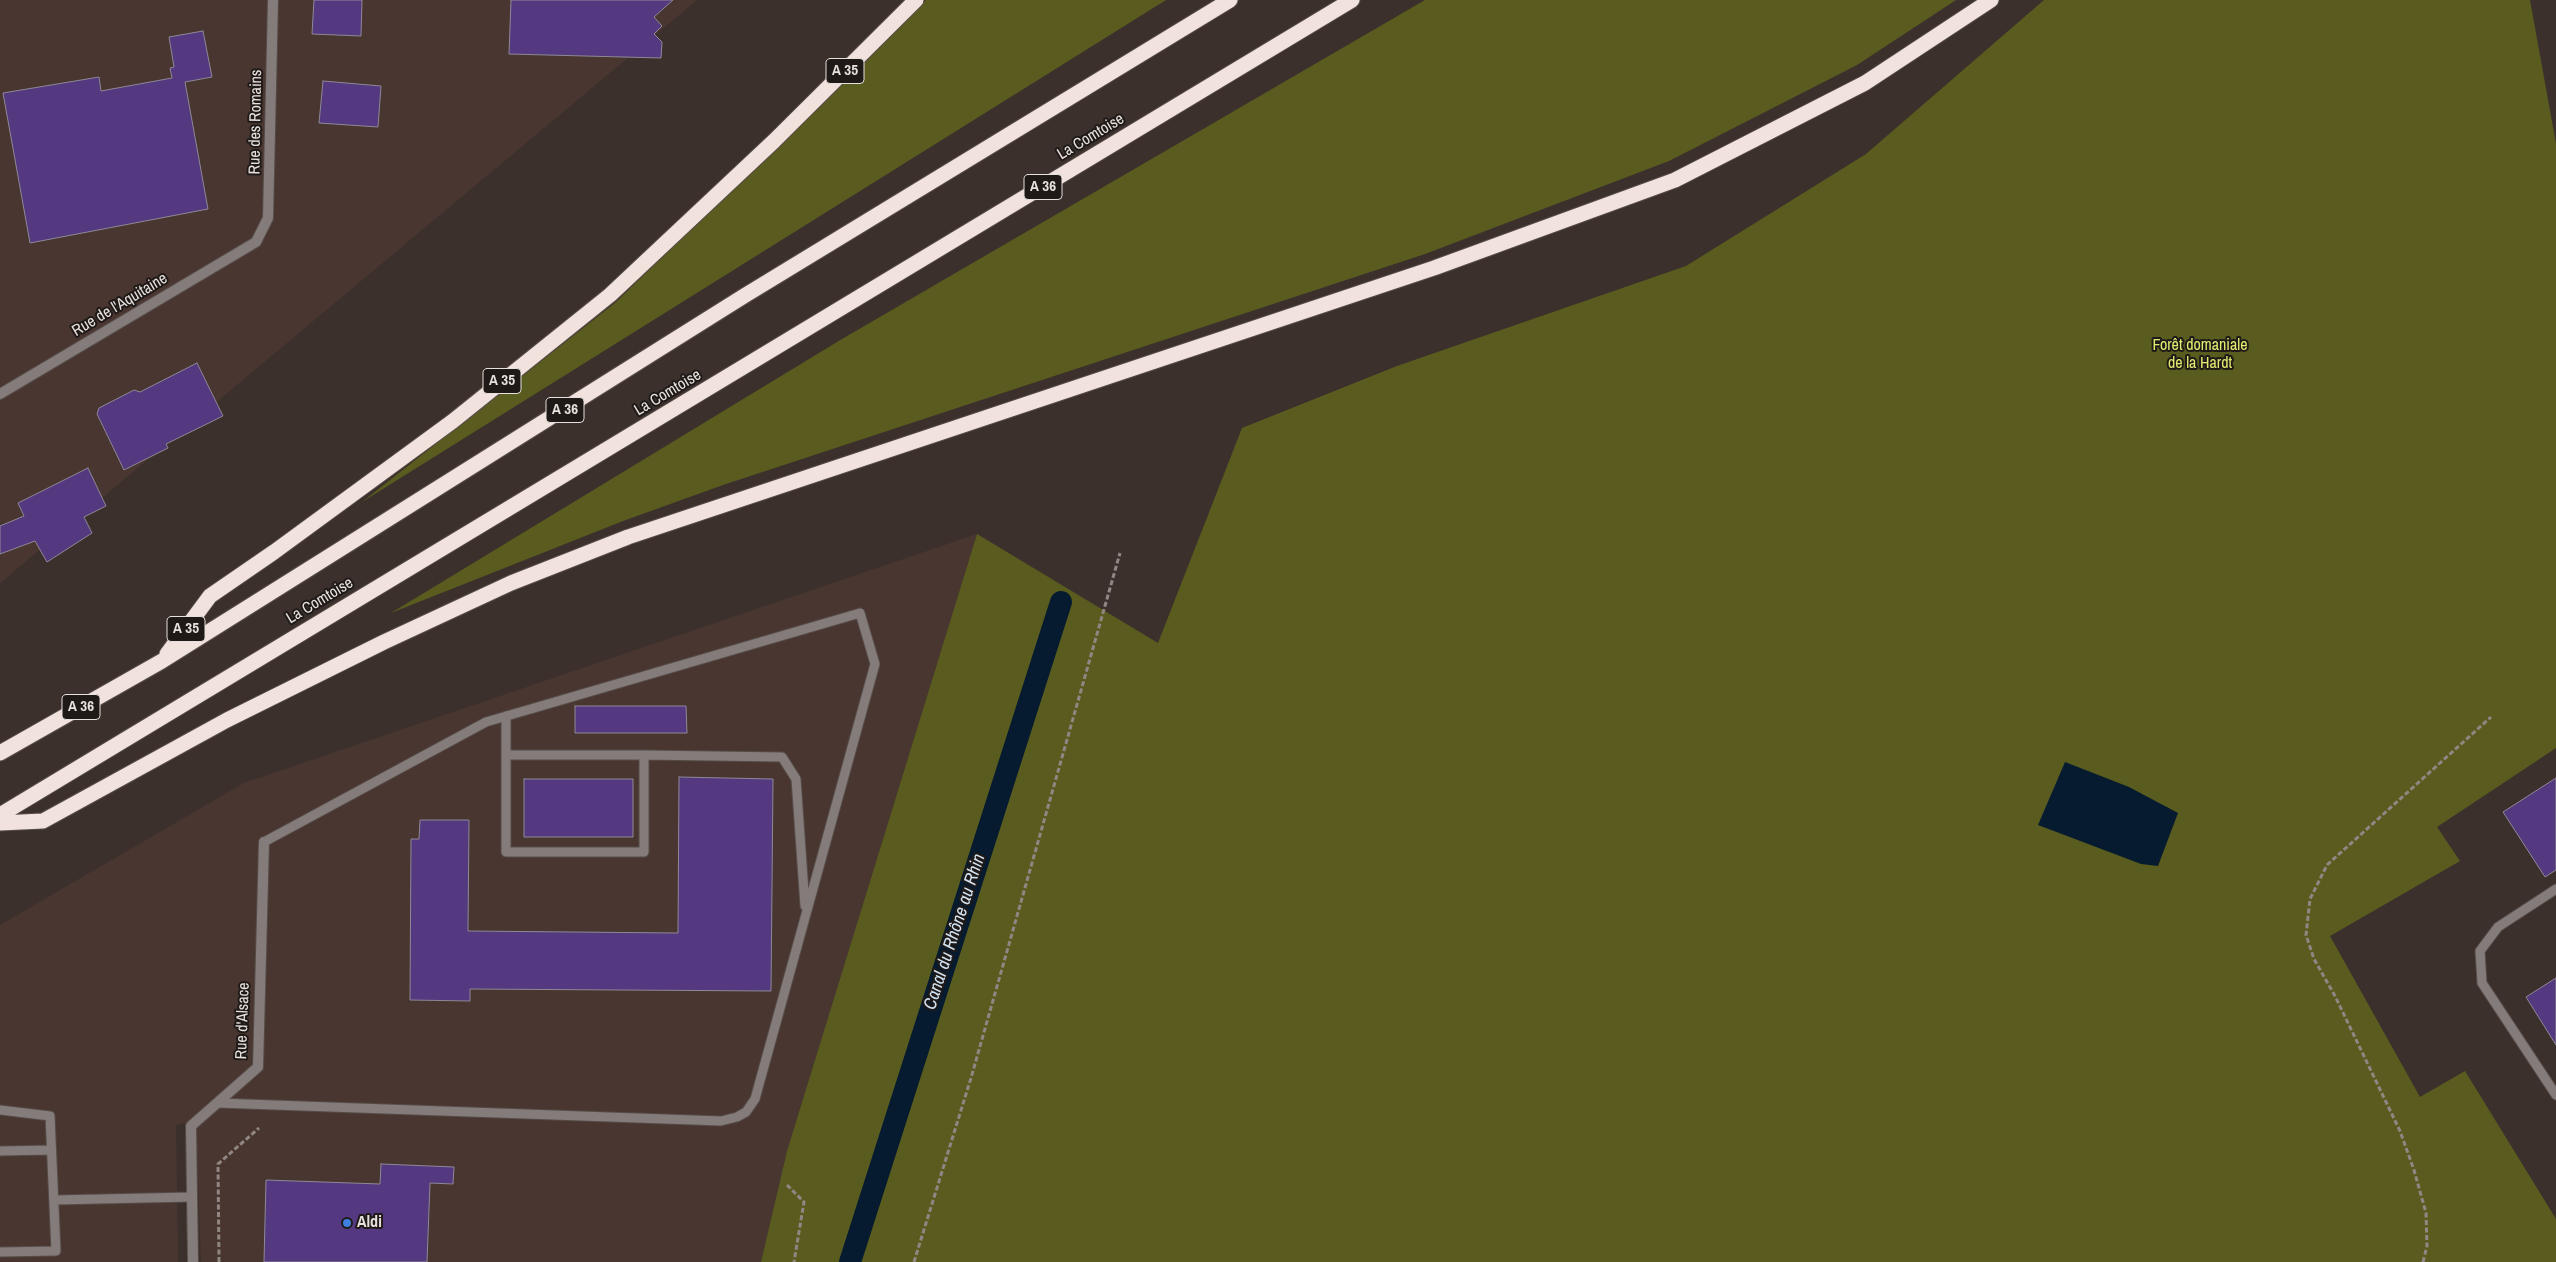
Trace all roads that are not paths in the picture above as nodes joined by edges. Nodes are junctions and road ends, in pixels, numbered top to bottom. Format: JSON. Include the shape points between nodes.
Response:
{"nodes":[{"id":1,"x":273,"y":0,"type":"edge"},
{"id":2,"x":916,"y":0,"type":"edge"},
{"id":3,"x":1230,"y":0,"type":"edge"},
{"id":4,"x":1352,"y":0,"type":"edge"},
{"id":5,"x":1990,"y":0,"type":"edge"},
{"id":6,"x":256,"y":242,"type":"joint"},
{"id":7,"x":0,"y":394,"type":"edge"},
{"id":8,"x":162,"y":661,"type":"junction"},
{"id":9,"x":506,"y":716,"type":"junction"},
{"id":10,"x":0,"y":753,"type":"edge"},
{"id":11,"x":506,"y":755,"type":"junction"},
{"id":12,"x":644,"y":755,"type":"junction"},
{"id":13,"x":0,"y":815,"type":"edge"},
{"id":14,"x":0,"y":823,"type":"edge"},
{"id":15,"x":264,"y":842,"type":"joint"},
{"id":16,"x":2556,"y":889,"type":"edge"},
{"id":17,"x":806,"y":914,"type":"junction"},
{"id":18,"x":2556,"y":1095,"type":"edge"},
{"id":19,"x":218,"y":1102,"type":"junction"},
{"id":20,"x":0,"y":1110,"type":"edge"},
{"id":21,"x":51,"y":1150,"type":"junction"},
{"id":22,"x":0,"y":1151,"type":"edge"},
{"id":23,"x":192,"y":1197,"type":"junction"},
{"id":24,"x":54,"y":1200,"type":"junction"},
{"id":25,"x":0,"y":1252,"type":"edge"},
{"id":26,"x":193,"y":1262,"type":"edge"}],
"edges":[{"from":1,"to":6,"type":"street","name":"Rue des Romains","via":[[268,218]]},
{"from":2,"to":8,"type":"highway","number":"A 35","via":[[774,142],[610,295],[453,421],[210,596]]},
{"from":3,"to":8,"type":"highway","name":"La Comtoise","number":"A 36","via":[[736,301]]},
{"from":4,"to":13,"type":"highway","name":"La Comtoise","number":"A 36"},
{"from":5,"to":14,"type":"highway","via":[[1865,83],[1675,180],[1434,268],[628,537],[511,583],[384,642],[227,720],[43,821]]},
{"from":6,"to":7,"type":"street","name":"Rue de l'Aquitaine"},
{"from":8,"to":10,"type":"highway","name":"La Comtoise","number":"A 36"},
{"from":9,"to":11,"type":"lane"},
{"from":9,"to":15,"type":"lane","via":[[486,722]]},
{"from":9,"to":17,"type":"lane","via":[[860,613],[875,664]]},
{"from":11,"to":12,"type":"lane"},
{"from":11,"to":12,"type":"lane","via":[[506,852],[644,852]]},
{"from":12,"to":17,"type":"lane","via":[[782,757],[796,780]]},
{"from":15,"to":19,"type":"street","name":"Rue d'Alsace","via":[[258,1067]]},
{"from":16,"to":18,"type":"lane","via":[[2498,927],[2480,950],[2482,982]]},
{"from":17,"to":19,"type":"lane","via":[[755,1100],[746,1112],[737,1117],[721,1121]]},
{"from":19,"to":23,"type":"street","name":"Rue d'Alsace","via":[[191,1126]]},
{"from":20,"to":21,"type":"lane","via":[[50,1116]]},
{"from":21,"to":22,"type":"lane"},
{"from":21,"to":24,"type":"lane"},
{"from":23,"to":24,"type":"lane"},
{"from":23,"to":26,"type":"street","name":"Rue d'Alsace"},
{"from":24,"to":25,"type":"lane","via":[[56,1251]]}]}
